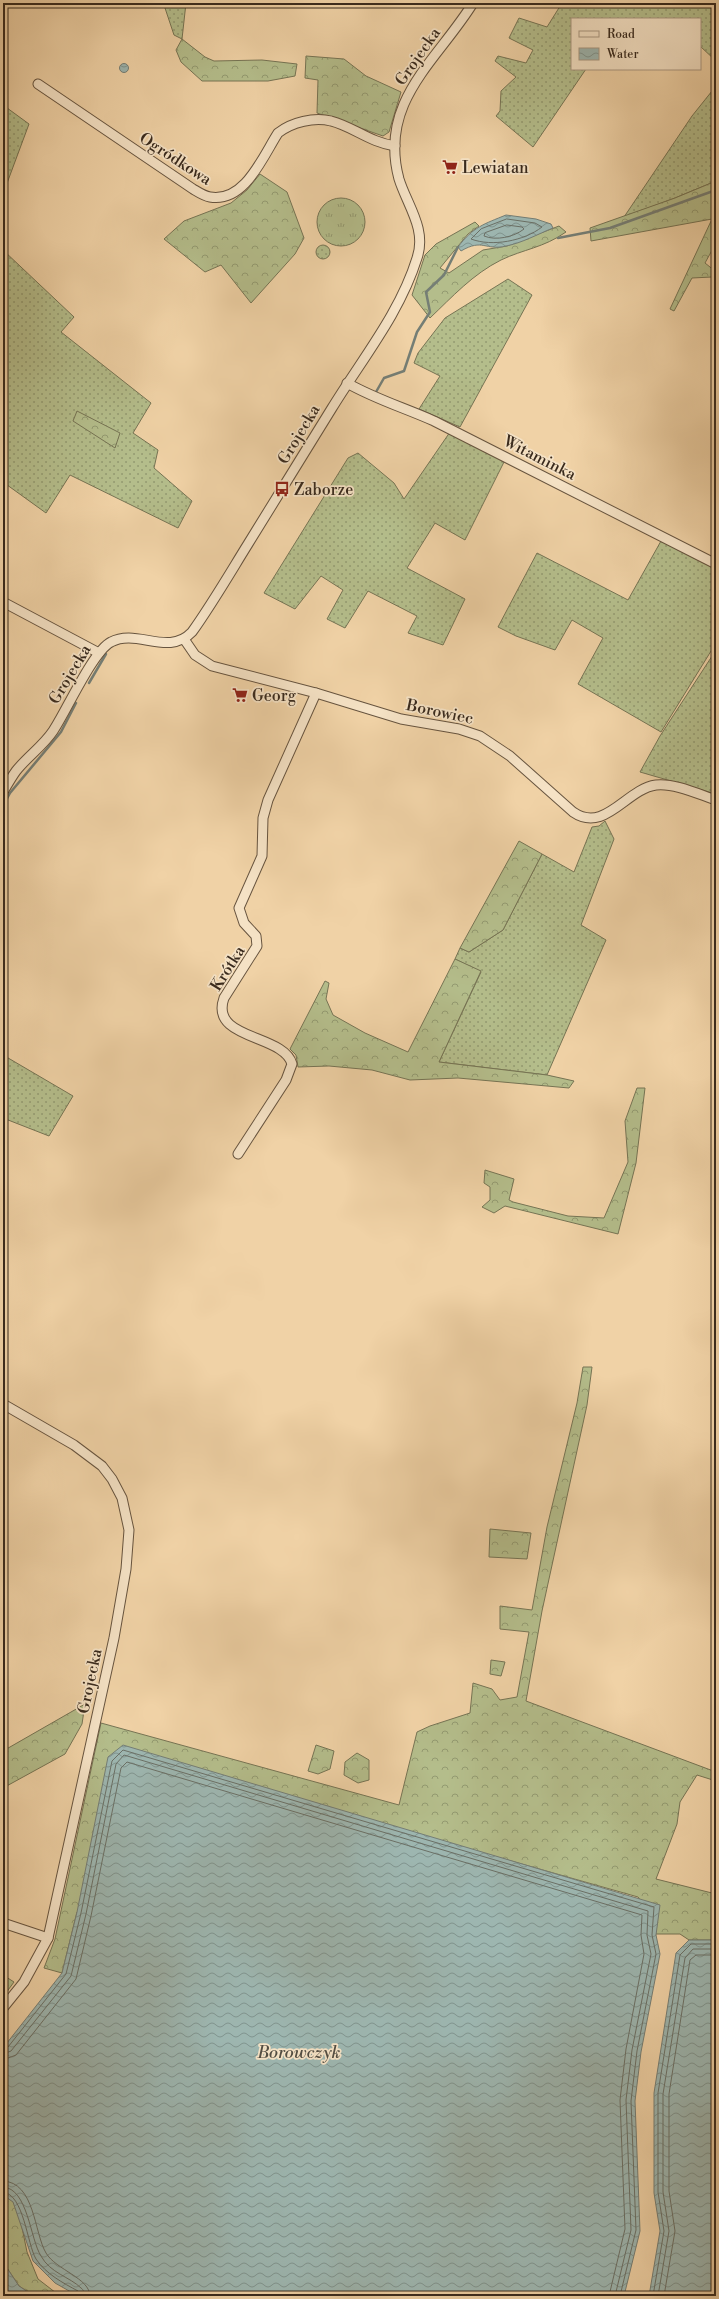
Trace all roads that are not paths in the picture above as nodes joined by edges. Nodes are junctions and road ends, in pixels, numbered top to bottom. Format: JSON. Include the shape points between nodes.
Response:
{"nodes":[{"id":1,"x":473,"y":3,"type":"edge"},
{"id":2,"x":38,"y":84,"type":"dead end"},
{"id":3,"x":395,"y":146,"type":"junction"},
{"id":4,"x":347,"y":384,"type":"junction"},
{"id":5,"x":716,"y":564,"type":"edge"},
{"id":6,"x":3,"y":602,"type":"edge"},
{"id":7,"x":184,"y":639,"type":"junction"},
{"id":8,"x":99,"y":653,"type":"junction"},
{"id":9,"x":316,"y":693,"type":"junction"},
{"id":10,"x":3,"y":792,"type":"edge"},
{"id":11,"x":716,"y":800,"type":"edge"},
{"id":12,"x":238,"y":1154,"type":"dead end"},
{"id":13,"x":3,"y":1404,"type":"edge"},
{"id":14,"x":3,"y":1923,"type":"edge"},
{"id":15,"x":48,"y":1938,"type":"junction"},
{"id":16,"x":3,"y":2008,"type":"edge"}],
"edges":[{"from":1,"to":3,"type":"street","name":"Grojecka","via":[[413,86],[400,114]]},
{"from":2,"to":3,"type":"street","name":"Ogródkowa","via":[[193,189],[210,197],[228,196],[243,186],[278,133],[286,126],[297,122],[331,121],[376,142]]},
{"from":3,"to":4,"type":"street","name":"Grojecka","via":[[399,178],[417,223],[420,250],[392,317]]},
{"from":4,"to":5,"type":"street","name":"Witaminka","via":[[386,403],[411,410],[454,430]]},
{"from":4,"to":7,"type":"street","name":"Grojecka","via":[[211,603],[192,632]]},
{"from":6,"to":8,"type":"street"},
{"from":7,"to":8,"type":"street","name":"Grojecka","via":[[163,644],[120,638],[108,644]]},
{"from":7,"to":9,"type":"street","name":"Borowiec","via":[[195,655],[212,666]]},
{"from":8,"to":10,"type":"street","name":"Grojecka","via":[[53,732],[16,771]]},
{"from":9,"to":11,"type":"street","name":"Borowiec","via":[[401,719],[459,729],[480,736],[510,756],[573,812],[583,817],[602,817],[642,790],[657,785],[672,786]]},
{"from":9,"to":12,"type":"street","name":"Krótka","via":[[266,807],[262,856],[240,902],[241,918],[256,936],[256,950],[224,998],[222,1006],[224,1018],[230,1024],[285,1053],[292,1063],[289,1074]]},
{"from":13,"to":15,"type":"street","name":"Grojecka","via":[[74,1445],[102,1466],[122,1498],[129,1530],[126,1569],[114,1638]]},
{"from":14,"to":15,"type":"street"},
{"from":15,"to":16,"type":"street","name":"Grojecka","via":[[24,1982]]}]}
